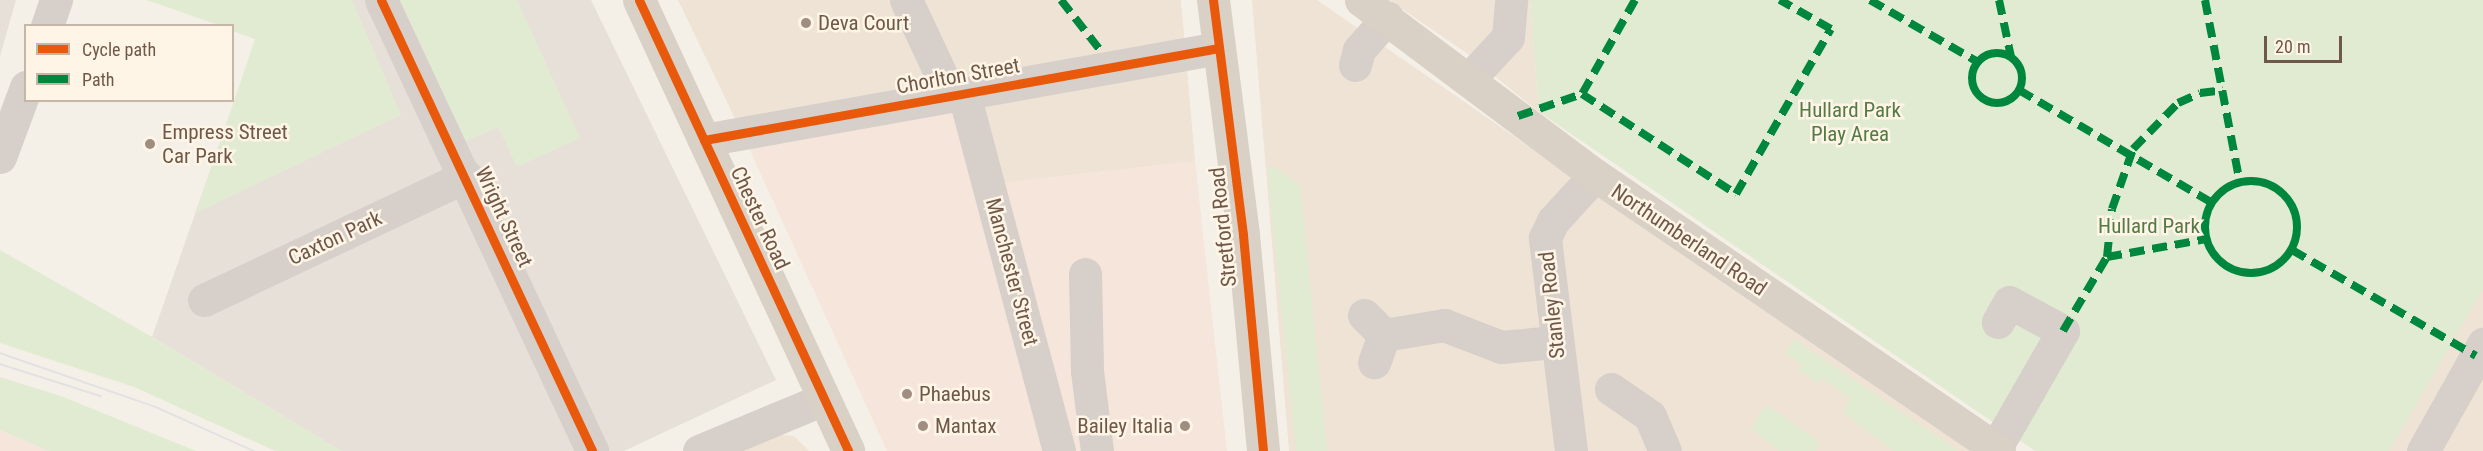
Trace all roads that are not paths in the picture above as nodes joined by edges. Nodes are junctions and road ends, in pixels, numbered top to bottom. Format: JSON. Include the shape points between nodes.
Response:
{"nodes":[{"id":1,"x":56,"y":0,"type":"edge"},
{"id":2,"x":381,"y":0,"type":"edge"},
{"id":3,"x":639,"y":0,"type":"edge"},
{"id":4,"x":906,"y":0,"type":"edge"},
{"id":5,"x":1213,"y":0,"type":"edge"},
{"id":6,"x":1511,"y":0,"type":"edge"},
{"id":7,"x":1374,"y":9,"type":"edge"},
{"id":8,"x":48,"y":24,"type":"edge"},
{"id":9,"x":1220,"y":48,"type":"junction"},
{"id":10,"x":1354,"y":70,"type":"dead end"},
{"id":11,"x":1469,"y":79,"type":"junction"},
{"id":12,"x":24,"y":92,"type":"edge"},
{"id":13,"x":958,"y":95,"type":"junction"},
{"id":14,"x":704,"y":140,"type":"junction"},
{"id":15,"x":0,"y":158,"type":"edge"},
{"id":16,"x":1594,"y":175,"type":"junction"},
{"id":17,"x":466,"y":176,"type":"junction"},
{"id":18,"x":1085,"y":274,"type":"dead end"},
{"id":19,"x":204,"y":300,"type":"dead end"},
{"id":20,"x":1998,"y":322,"type":"dead end"},
{"id":21,"x":1374,"y":337,"type":"dead end"},
{"id":22,"x":1555,"y":342,"type":"junction"},
{"id":23,"x":2481,"y":353,"type":"edge"},
{"id":24,"x":1611,"y":389,"type":"dead end"},
{"id":25,"x":824,"y":399,"type":"junction"},
{"id":26,"x":1996,"y":450,"type":"edge"},
{"id":27,"x":592,"y":451,"type":"edge"},
{"id":28,"x":699,"y":451,"type":"edge"},
{"id":29,"x":848,"y":451,"type":"edge"},
{"id":30,"x":1059,"y":451,"type":"edge"},
{"id":31,"x":1097,"y":451,"type":"edge"},
{"id":32,"x":1263,"y":451,"type":"edge"},
{"id":33,"x":1571,"y":451,"type":"edge"},
{"id":34,"x":1665,"y":451,"type":"edge"},
{"id":35,"x":2423,"y":451,"type":"edge"}],
"edges":[{"from":1,"to":8,"type":"street"},
{"from":2,"to":17,"type":"street","name":"Wright Street"},
{"from":3,"to":14,"type":"main road","name":"Chester Road"},
{"from":4,"to":13,"type":"street","name":"Manchester Street"},
{"from":5,"to":9,"type":"main road","name":"Stretford Road"},
{"from":6,"to":11,"type":"street","via":[[1508,37]]},
{"from":7,"to":10,"type":"street","name":"Northumberland Road"},
{"from":7,"to":11,"type":"main road","name":"Northumberland Road"},
{"from":9,"to":13,"type":"street","name":"Chorlton Street"},
{"from":9,"to":32,"type":"main road","name":"Stretford Road"},
{"from":11,"to":16,"type":"main road","name":"Northumberland Road"},
{"from":12,"to":15,"type":"street"},
{"from":13,"to":14,"type":"street","name":"Chorlton Street"},
{"from":13,"to":30,"type":"street","name":"Manchester Street","via":[[990,149]]},
{"from":14,"to":25,"type":"main road","name":"Chester Road"},
{"from":16,"to":22,"type":"street","name":"Stanley Road","via":[[1553,221],[1545,238]]},
{"from":16,"to":26,"type":"main road","name":"Northumberland Road"},
{"from":17,"to":19,"type":"street","name":"Caxton Park"},
{"from":17,"to":27,"type":"street","name":"Wright Street"},
{"from":18,"to":31,"type":"street","via":[[1087,371]]},
{"from":20,"to":26,"type":"street","via":[[2008,302],[2063,331]]},
{"from":21,"to":22,"type":"street","via":[[1444,325],[1501,347]]},
{"from":22,"to":33,"type":"street","name":"Stanley Road"},
{"from":23,"to":35,"type":"street"},
{"from":24,"to":34,"type":"street","via":[[1650,416]]},
{"from":25,"to":28,"type":"street"},
{"from":25,"to":29,"type":"main road","name":"Chester Road"}]}
